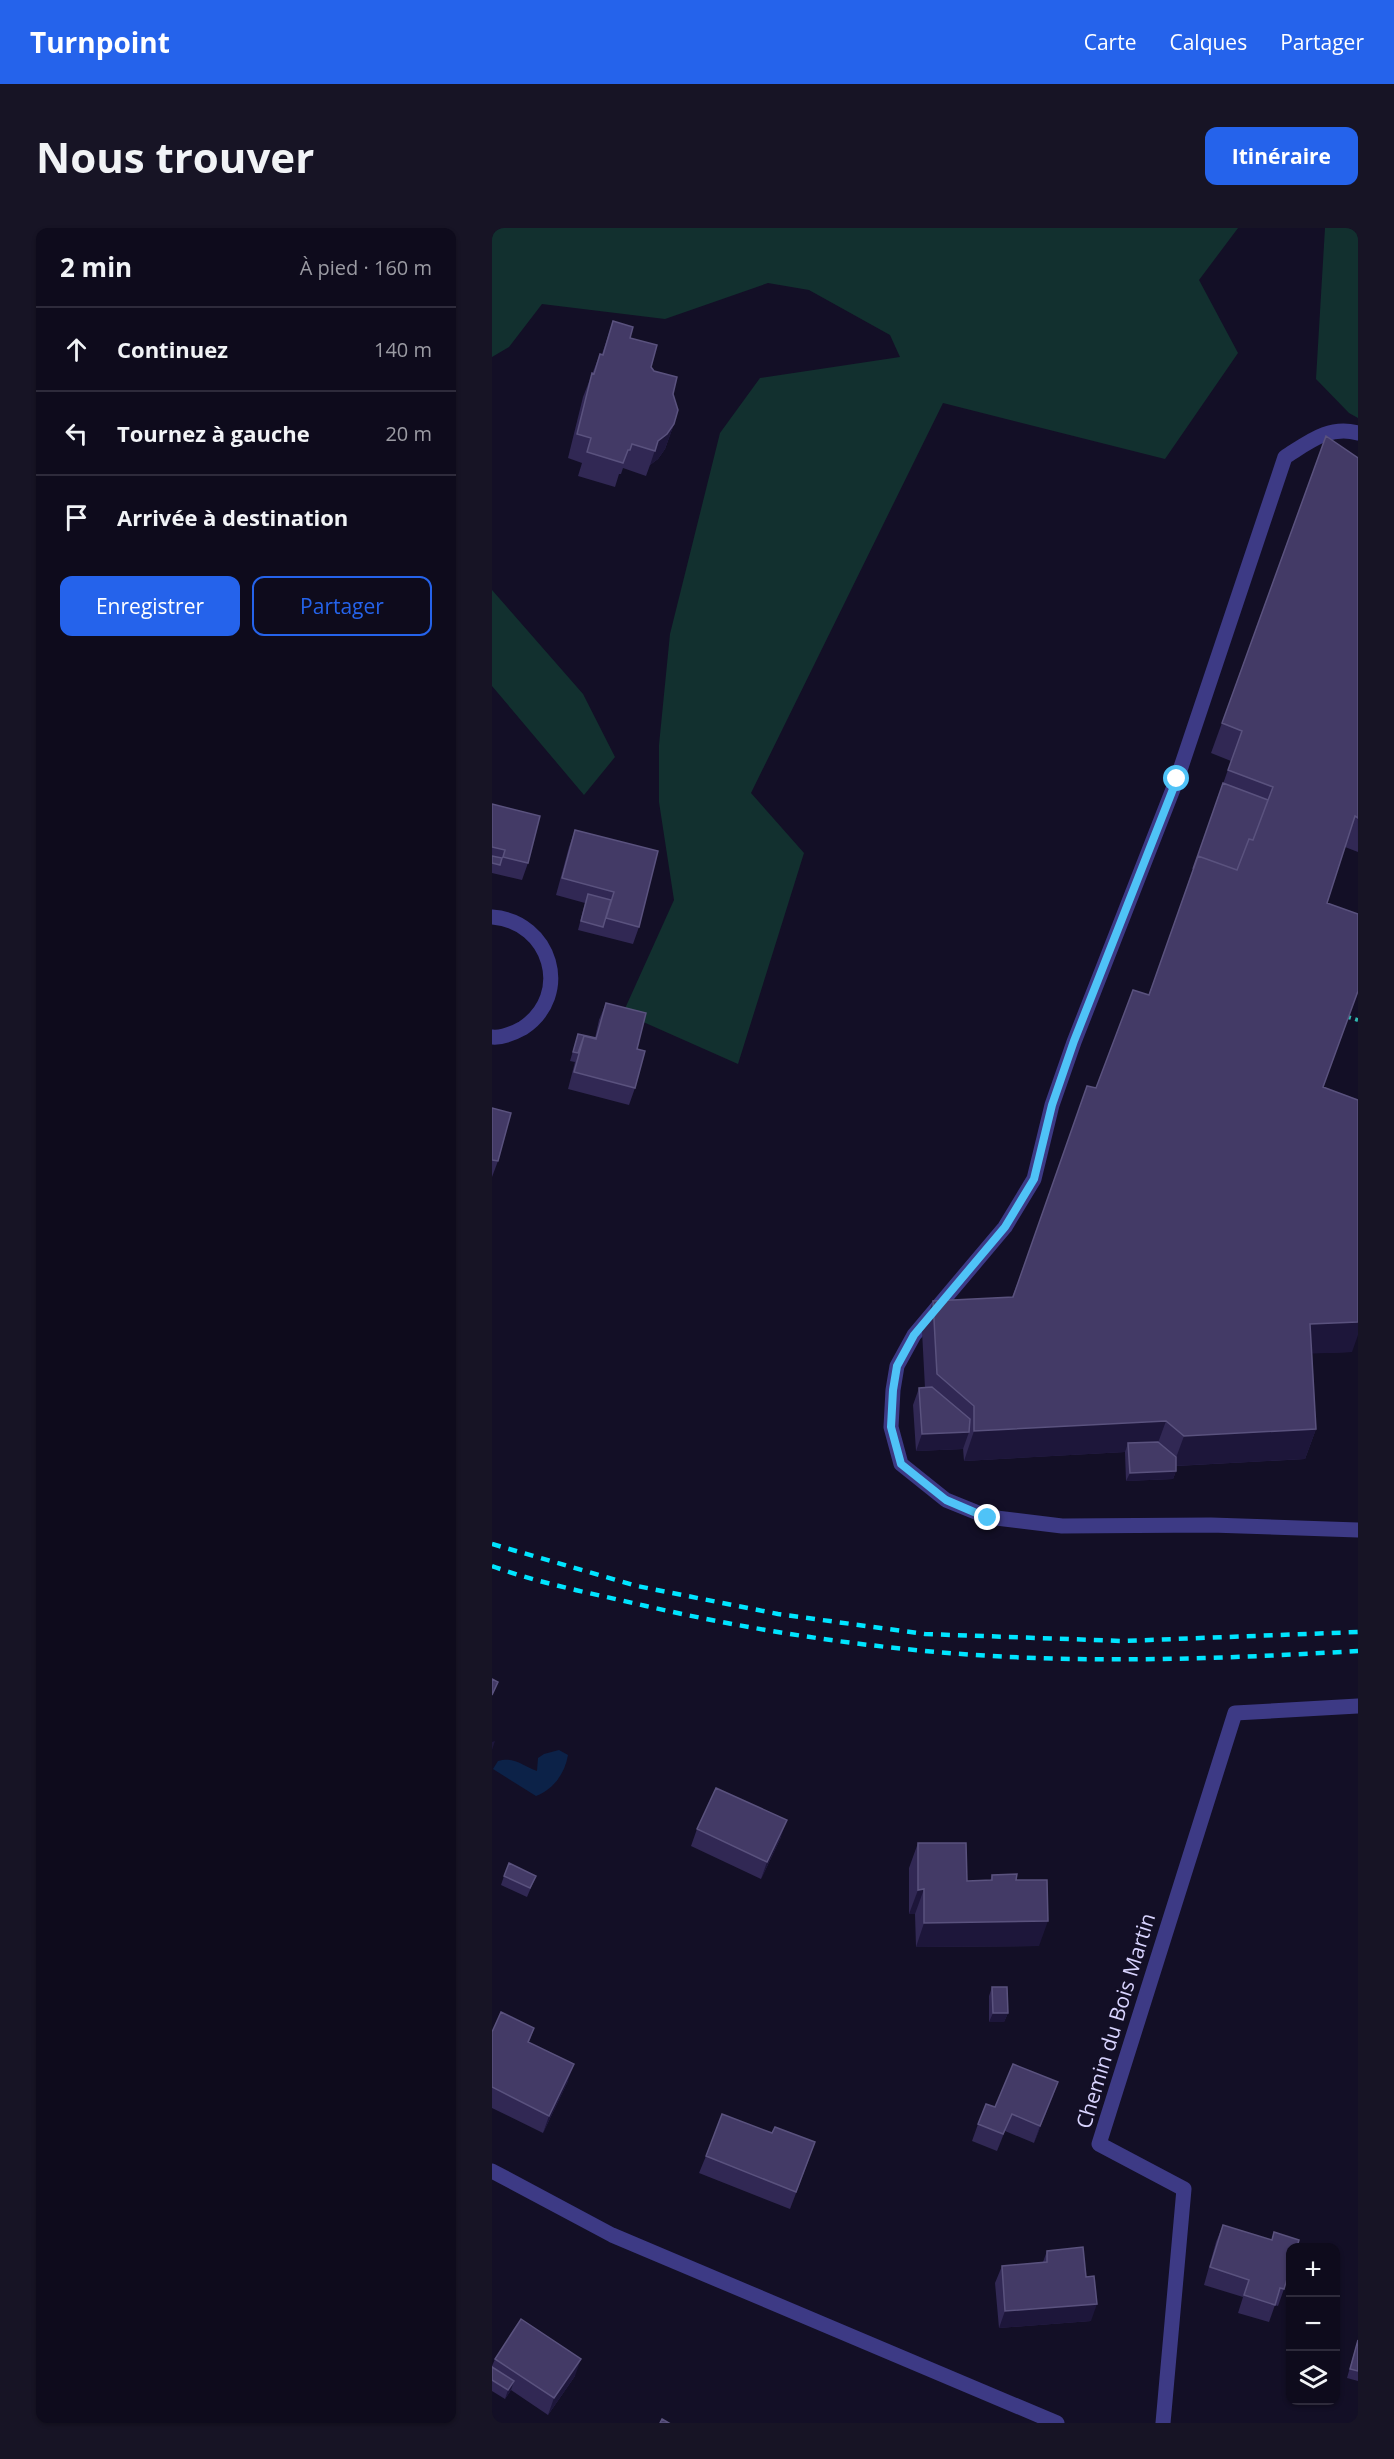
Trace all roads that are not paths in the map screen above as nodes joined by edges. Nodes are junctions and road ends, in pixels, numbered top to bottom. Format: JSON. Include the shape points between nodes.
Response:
{"nodes":[{"id":1,"x":1358,"y":433,"type":"edge"},
{"id":2,"x":492,"y":918,"type":"edge"},
{"id":3,"x":492,"y":1037,"type":"edge"},
{"id":4,"x":1358,"y":1530,"type":"edge"},
{"id":5,"x":1358,"y":1707,"type":"edge"},
{"id":6,"x":492,"y":2171,"type":"edge"},
{"id":7,"x":1057,"y":2423,"type":"edge"},
{"id":8,"x":1163,"y":2423,"type":"edge"}],
"edges":[{"from":1,"to":4,"type":"street","via":[[1345,430],[1322,434],[1285,457],[1177,779],[1074,1041],[1052,1105],[1034,1179],[1005,1227],[914,1335],[897,1366],[891,1427],[901,1464],[946,1500],[988,1518],[1062,1526],[1211,1525]]},
{"from":2,"to":3,"type":"street","via":[[514,921],[531,932],[544,948],[550,967],[550,987],[544,1006],[532,1022],[516,1032]]},
{"from":5,"to":8,"type":"street","name":"Chemin du Bois Martin","via":[[1235,1713],[1099,2144],[1184,2189]]},
{"from":6,"to":7,"type":"street","via":[[612,2235]]}]}
